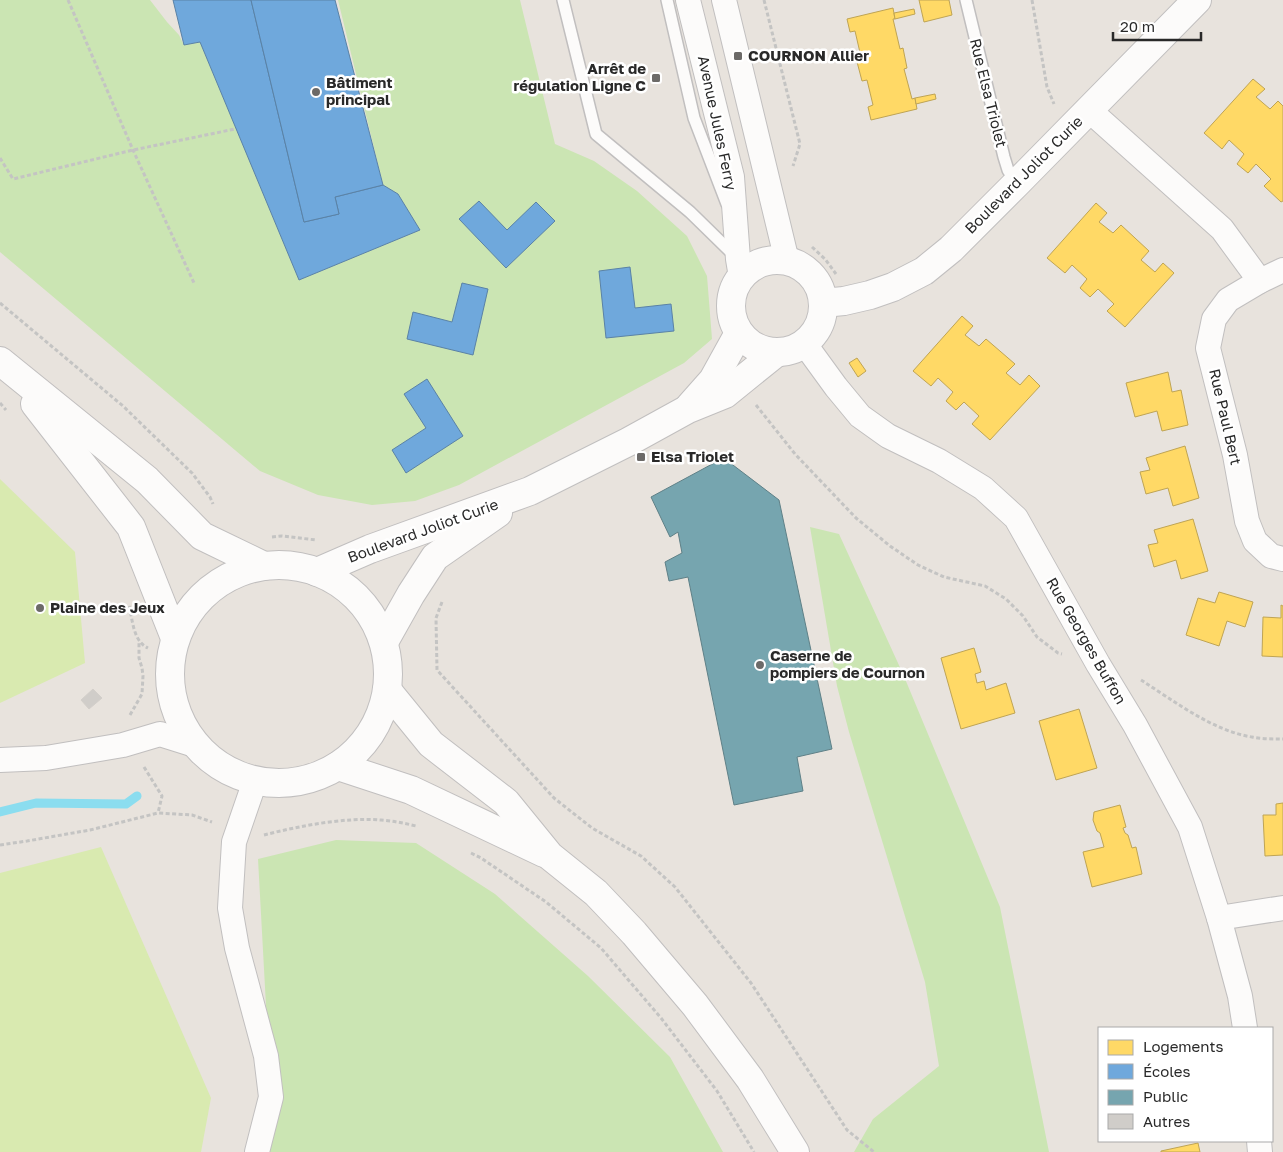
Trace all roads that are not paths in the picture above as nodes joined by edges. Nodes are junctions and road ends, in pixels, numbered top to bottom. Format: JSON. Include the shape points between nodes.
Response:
{"nodes":[{"id":1,"x":563,"y":0,"type":"edge"},
{"id":2,"x":667,"y":0,"type":"edge"},
{"id":3,"x":688,"y":0,"type":"edge"},
{"id":4,"x":724,"y":0,"type":"edge"},
{"id":5,"x":966,"y":0,"type":"edge"},
{"id":6,"x":1197,"y":0,"type":"edge"},
{"id":7,"x":1090,"y":110,"type":"junction"},
{"id":8,"x":1017,"y":183,"type":"junction"},
{"id":9,"x":735,"y":225,"type":"junction"},
{"id":10,"x":786,"y":261,"type":"junction"},
{"id":11,"x":739,"y":268,"type":"junction"},
{"id":12,"x":1283,"y":270,"type":"edge"},
{"id":13,"x":1260,"y":281,"type":"junction"},
{"id":14,"x":823,"y":303,"type":"junction"},
{"id":15,"x":739,"y":333,"type":"junction"},
{"id":16,"x":804,"y":343,"type":"junction"},
{"id":17,"x":777,"y":352,"type":"junction"},
{"id":18,"x":3,"y":364,"type":"edge"},
{"id":19,"x":688,"y":408,"type":"junction"},
{"id":20,"x":530,"y":492,"type":"junction"},
{"id":21,"x":1283,"y":559,"type":"edge"},
{"id":22,"x":264,"y":566,"type":"junction"},
{"id":23,"x":317,"y":572,"type":"junction"},
{"id":24,"x":176,"y":638,"type":"junction"},
{"id":25,"x":384,"y":642,"type":"junction"},
{"id":26,"x":387,"y":690,"type":"junction"},
{"id":27,"x":195,"y":745,"type":"junction"},
{"id":28,"x":0,"y":760,"type":"edge"},
{"id":29,"x":338,"y":766,"type":"junction"},
{"id":30,"x":255,"y":781,"type":"junction"},
{"id":31,"x":550,"y":856,"type":"junction"},
{"id":32,"x":1283,"y":908,"type":"edge"},
{"id":33,"x":1219,"y":918,"type":"junction"},
{"id":34,"x":1245,"y":1027,"type":"edge"},
{"id":35,"x":257,"y":1152,"type":"edge"},
{"id":36,"x":795,"y":1152,"type":"edge"}],
"edges":[{"from":1,"to":11,"type":"lane","via":[[596,134],[690,212]]},
{"from":2,"to":9,"type":"lane","via":[[694,118]]},
{"from":3,"to":9,"type":"street","name":"Avenue Jules Ferry","via":[[732,177]]},
{"from":4,"to":10,"type":"street"},
{"from":5,"to":8,"type":"lane","name":"Rue Elsa Triolet","via":[[1008,170]]},
{"from":6,"to":7,"type":"main road","name":"Boulevard Joliot Curie"},
{"from":7,"to":8,"type":"main road","name":"Boulevard Joliot Curie"},
{"from":7,"to":13,"type":"street","via":[[1222,229]]},
{"from":8,"to":14,"type":"main road","name":"Boulevard Joliot Curie","via":[[924,271],[870,295]]},
{"from":9,"to":11,"type":"street","name":"Avenue Jules Ferry"},
{"from":10,"to":11,"type":"main road","via":[[774,260],[751,268]]},
{"from":10,"to":14,"type":"main road","via":[[812,276]]},
{"from":11,"to":15,"type":"main road","via":[[730,311]]},
{"from":12,"to":13,"type":"street","name":"Rue Paul Bert"},
{"from":13,"to":21,"type":"street","name":"Rue Paul Bert","via":[[1228,300],[1214,319],[1208,348],[1255,541],[1271,556]]},
{"from":14,"to":16,"type":"main road","via":[[818,328]]},
{"from":15,"to":17,"type":"main road","via":[[749,344]]},
{"from":15,"to":19,"type":"main road","name":"Boulevard Joliot Curie","via":[[713,380]]},
{"from":16,"to":17,"type":"main road","via":[[794,349]]},
{"from":16,"to":33,"type":"street","name":"Rue Georges Buffon","via":[[860,416],[888,436],[939,461],[983,488],[1016,518],[1190,827]]},
{"from":17,"to":19,"type":"main road","name":"Boulevard Joliot Curie","via":[[725,394]]},
{"from":18,"to":22,"type":"main road","via":[[147,480],[202,536]]},
{"from":18,"to":24,"type":"main road","via":[[130,527]]},
{"from":19,"to":20,"type":"main road","name":"Boulevard Joliot Curie"},
{"from":20,"to":23,"type":"main road","name":"Boulevard Joliot Curie","via":[[370,549]]},
{"from":20,"to":25,"type":"main road","name":"Boulevard Joliot Curie","via":[[435,557]]},
{"from":22,"to":23,"type":"main road","via":[[300,567]]},
{"from":22,"to":24,"type":"main road","via":[[226,578],[210,590],[184,620]]},
{"from":23,"to":25,"type":"main road","via":[[351,592],[365,607]]},
{"from":24,"to":27,"type":"main road","via":[[169,677],[171,695],[176,713]]},
{"from":25,"to":26,"type":"main road","via":[[389,674]]},
{"from":26,"to":29,"type":"main road","via":[[376,726],[353,755]]},
{"from":26,"to":31,"type":"main road","via":[[431,744],[506,802]]},
{"from":27,"to":28,"type":"street","via":[[160,734],[123,745],[46,758]]},
{"from":27,"to":30,"type":"main road","via":[[222,768]]},
{"from":29,"to":30,"type":"main road","via":[[298,782],[276,784]]},
{"from":29,"to":31,"type":"main road","via":[[411,790]]},
{"from":30,"to":35,"type":"street","via":[[234,842],[230,908],[237,948],[266,1056],[271,1097]]},
{"from":31,"to":36,"type":"main road","via":[[596,894],[634,933],[695,1005],[750,1079]]},
{"from":32,"to":33,"type":"street"},
{"from":33,"to":34,"type":"street","name":"Rue Georges Buffon"}]}
